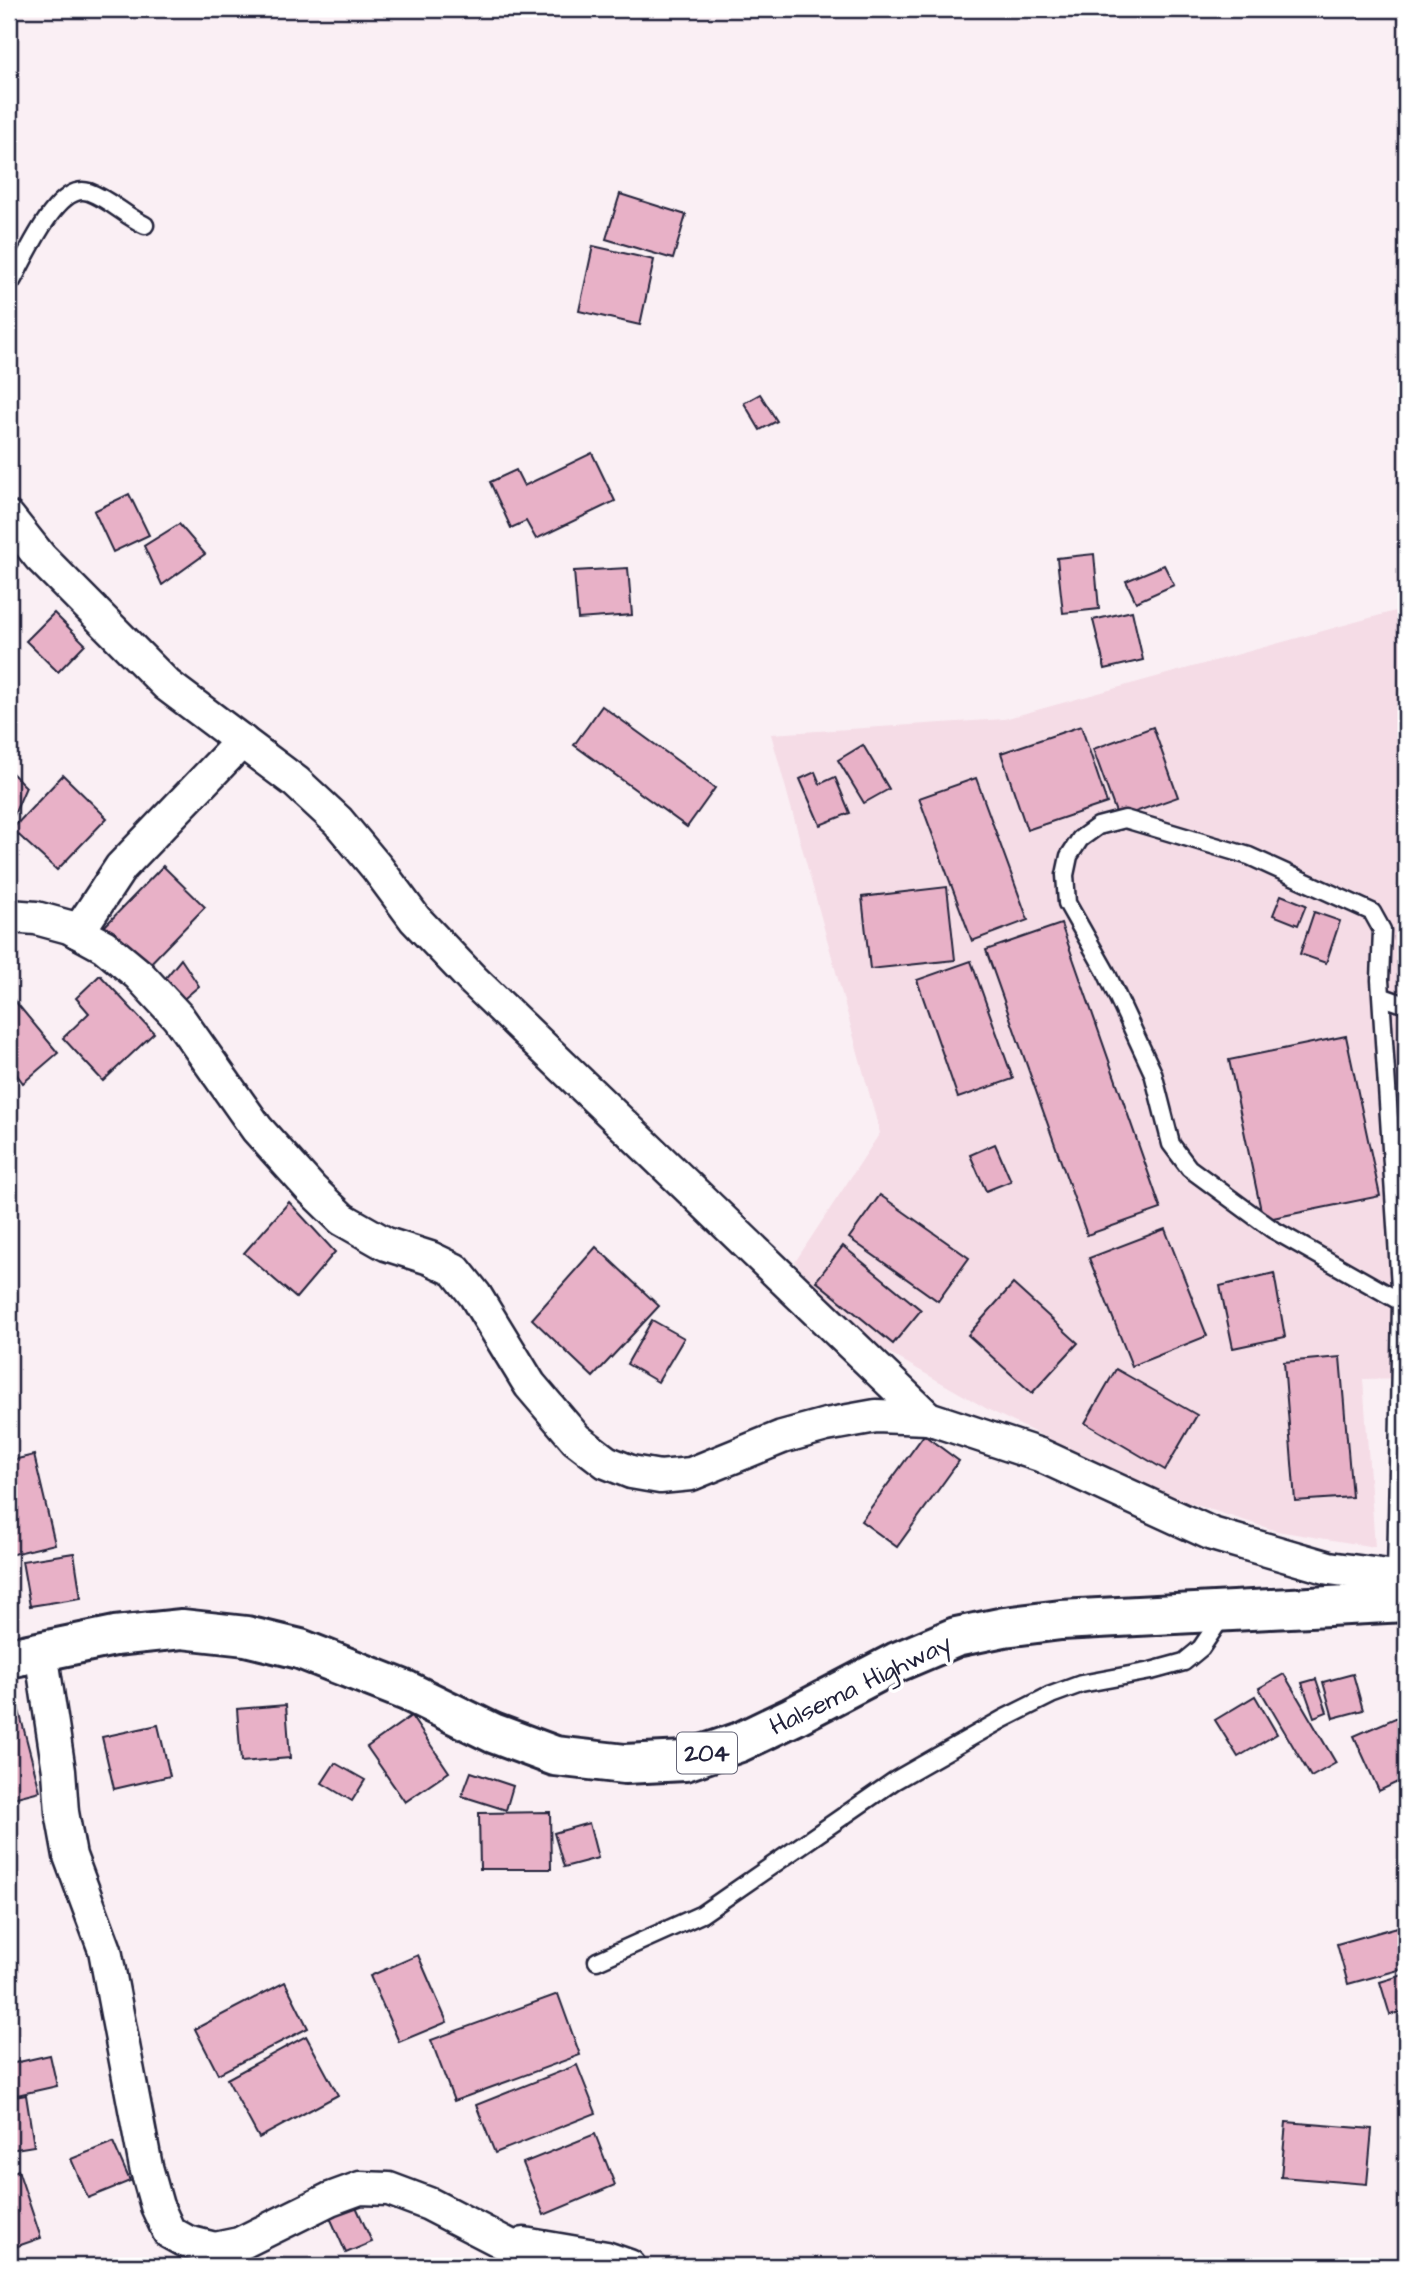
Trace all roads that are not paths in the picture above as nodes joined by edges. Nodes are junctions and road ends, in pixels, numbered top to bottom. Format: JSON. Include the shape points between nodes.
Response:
{"nodes":[{"id":1,"x":145,"y":225,"type":"dead end"},
{"id":2,"x":9,"y":283,"type":"edge"},
{"id":3,"x":9,"y":519,"type":"edge"},
{"id":4,"x":242,"y":741,"type":"junction"},
{"id":5,"x":9,"y":916,"type":"edge"},
{"id":6,"x":78,"y":932,"type":"junction"},
{"id":7,"x":1382,"y":997,"type":"junction"},
{"id":8,"x":1406,"y":1005,"type":"edge"},
{"id":9,"x":1401,"y":1301,"type":"junction"},
{"id":10,"x":928,"y":1418,"type":"junction"},
{"id":11,"x":1401,"y":1594,"type":"edge"},
{"id":12,"x":1225,"y":1612,"type":"junction"},
{"id":13,"x":25,"y":1655,"type":"edge"},
{"id":14,"x":597,"y":1961,"type":"dead end"},
{"id":15,"x":499,"y":2240,"type":"junction"},
{"id":16,"x":549,"y":2266,"type":"edge"},
{"id":17,"x":629,"y":2266,"type":"edge"}],
"edges":[{"from":1,"to":2,"type":"lane","via":[[109,200],[85,191],[72,195],[45,221]]},
{"from":3,"to":4,"type":"street","via":[[40,557],[167,685]]},
{"from":4,"to":6,"type":"street","via":[[121,867]]},
{"from":4,"to":10,"type":"street","via":[[338,821],[415,919],[473,980]]},
{"from":5,"to":6,"type":"street","via":[[36,918]]},
{"from":6,"to":10,"type":"street","via":[[104,946],[139,975],[170,1009],[257,1129],[342,1219],[386,1244],[455,1270],[530,1385],[576,1439],[606,1462],[660,1477],[691,1474],[782,1437],[826,1425],[876,1416]]},
{"from":7,"to":8,"type":"lane"},
{"from":7,"to":9,"type":"lane"},
{"from":7,"to":9,"type":"lane","via":[[1382,930],[1372,912],[1248,856],[1125,819],[1098,826],[1080,839],[1069,856],[1067,903],[1106,972],[1153,1073],[1171,1144],[1189,1168],[1272,1229]]},
{"from":9,"to":11,"type":"lane"},
{"from":10,"to":11,"type":"street","via":[[1040,1455],[1212,1534]]},
{"from":11,"to":12,"type":"highway","name":"Halsema Highway","number":"204"},
{"from":12,"to":13,"type":"highway","name":"Halsema Highway","number":"204","via":[[1061,1620],[956,1637],[740,1741],[685,1761],[625,1764],[555,1756],[324,1658],[246,1636],[182,1629],[115,1636]]},
{"from":12,"to":14,"type":"lane","via":[[1184,1662],[1081,1684],[1003,1719],[894,1781],[702,1914]]},
{"from":13,"to":15,"type":"street","via":[[59,1771],[70,1856],[105,1950],[146,2167],[156,2206],[169,2232],[215,2249],[239,2244],[360,2188],[389,2189]]},
{"from":15,"to":16,"type":"street"},
{"from":15,"to":17,"type":"street"}]}
